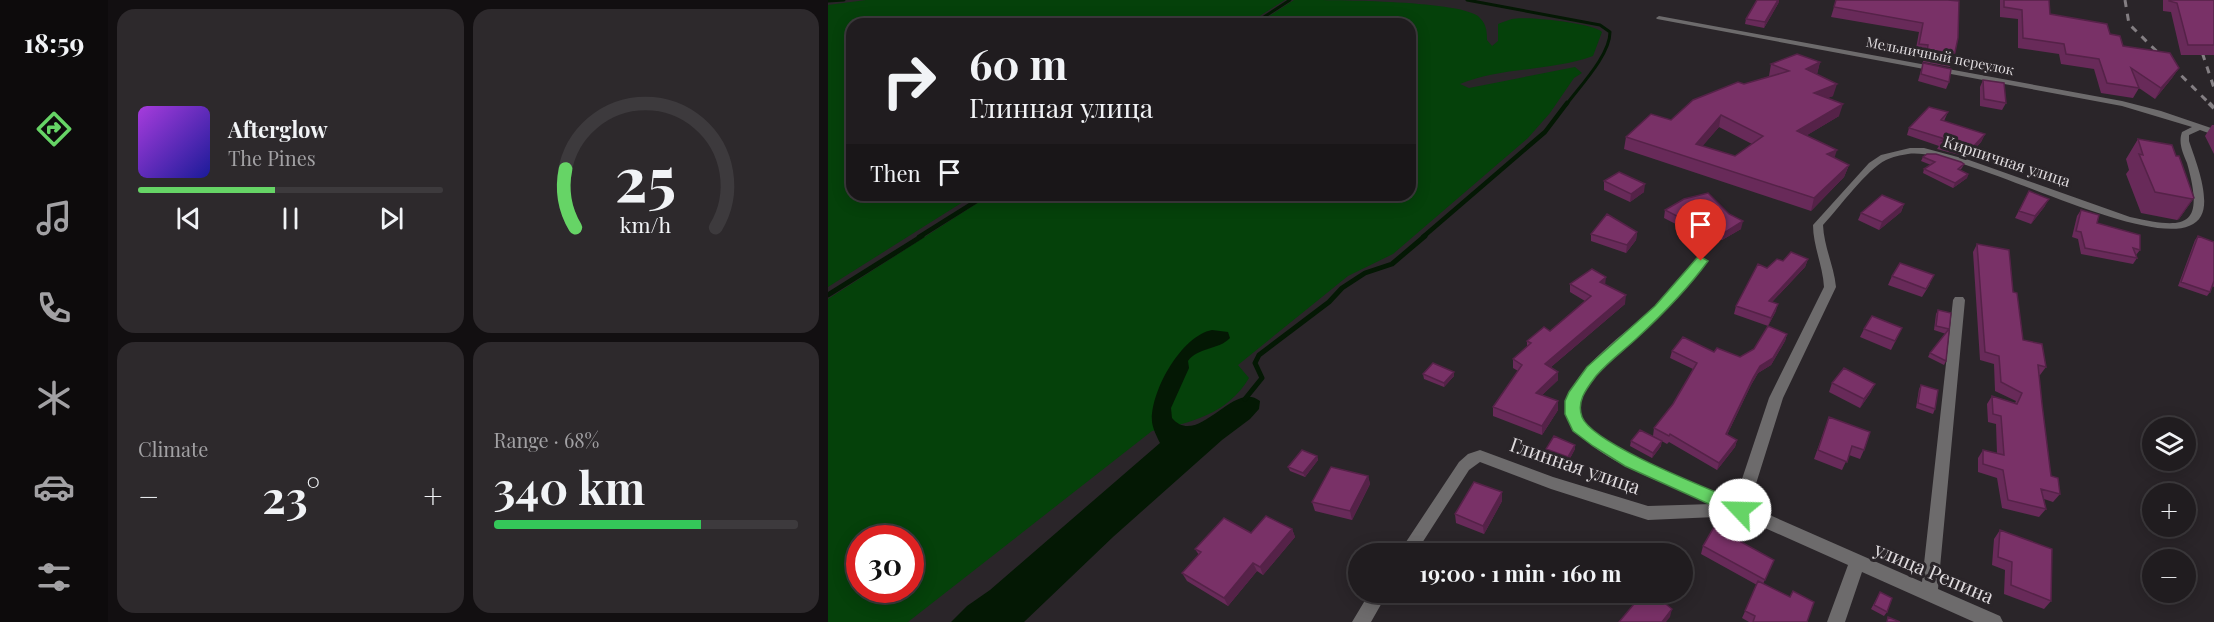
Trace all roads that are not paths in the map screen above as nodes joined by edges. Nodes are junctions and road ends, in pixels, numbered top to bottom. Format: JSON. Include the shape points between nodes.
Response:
{"nodes":[{"id":1,"x":1659,"y":18,"type":"dead end"},
{"id":2,"x":2197,"y":128,"type":"junction"},
{"id":3,"x":2214,"y":132,"type":"edge"},
{"id":4,"x":1701,"y":261,"type":"dead end"},
{"id":5,"x":1959,"y":300,"type":"dead end"},
{"id":6,"x":1740,"y":510,"type":"junction"},
{"id":7,"x":1413,"y":543,"type":"edge"},
{"id":8,"x":1857,"y":563,"type":"junction"},
{"id":9,"x":1929,"y":594,"type":"junction"},
{"id":10,"x":1373,"y":603,"type":"edge"},
{"id":11,"x":1361,"y":622,"type":"edge"},
{"id":12,"x":1836,"y":622,"type":"edge"},
{"id":13,"x":1994,"y":622,"type":"edge"}],
"edges":[{"from":1,"to":2,"type":"street","name":"Мельничный переулок","via":[[2122,104]]},
{"from":2,"to":3,"type":"street","name":"Мельничный переулок"},
{"from":2,"to":6,"type":"street","name":"Кирпичная улица","via":[[2186,134],[2184,141],[2199,188],[2200,208],[2192,224],[2182,228],[2151,226],[2127,219],[1966,162],[1924,152],[1898,153],[1872,165],[1818,225],[1818,242],[1830,273],[1830,287],[1776,398]]},
{"from":4,"to":6,"type":"street","name":"Глинная улица","via":[[1660,309],[1592,371],[1572,401],[1573,414],[1579,426],[1630,461]]},
{"from":5,"to":9,"type":"street"},
{"from":6,"to":7,"type":"street","name":"Глинная улица","via":[[1648,513],[1480,456],[1464,466]]},
{"from":6,"to":8,"type":"street","name":"улица Репина"},
{"from":8,"to":9,"type":"street","name":"улица Репина"},
{"from":8,"to":12,"type":"street","name":"улица Репина"},
{"from":9,"to":13,"type":"street","name":"улица Репина"},
{"from":10,"to":11,"type":"street"}]}
